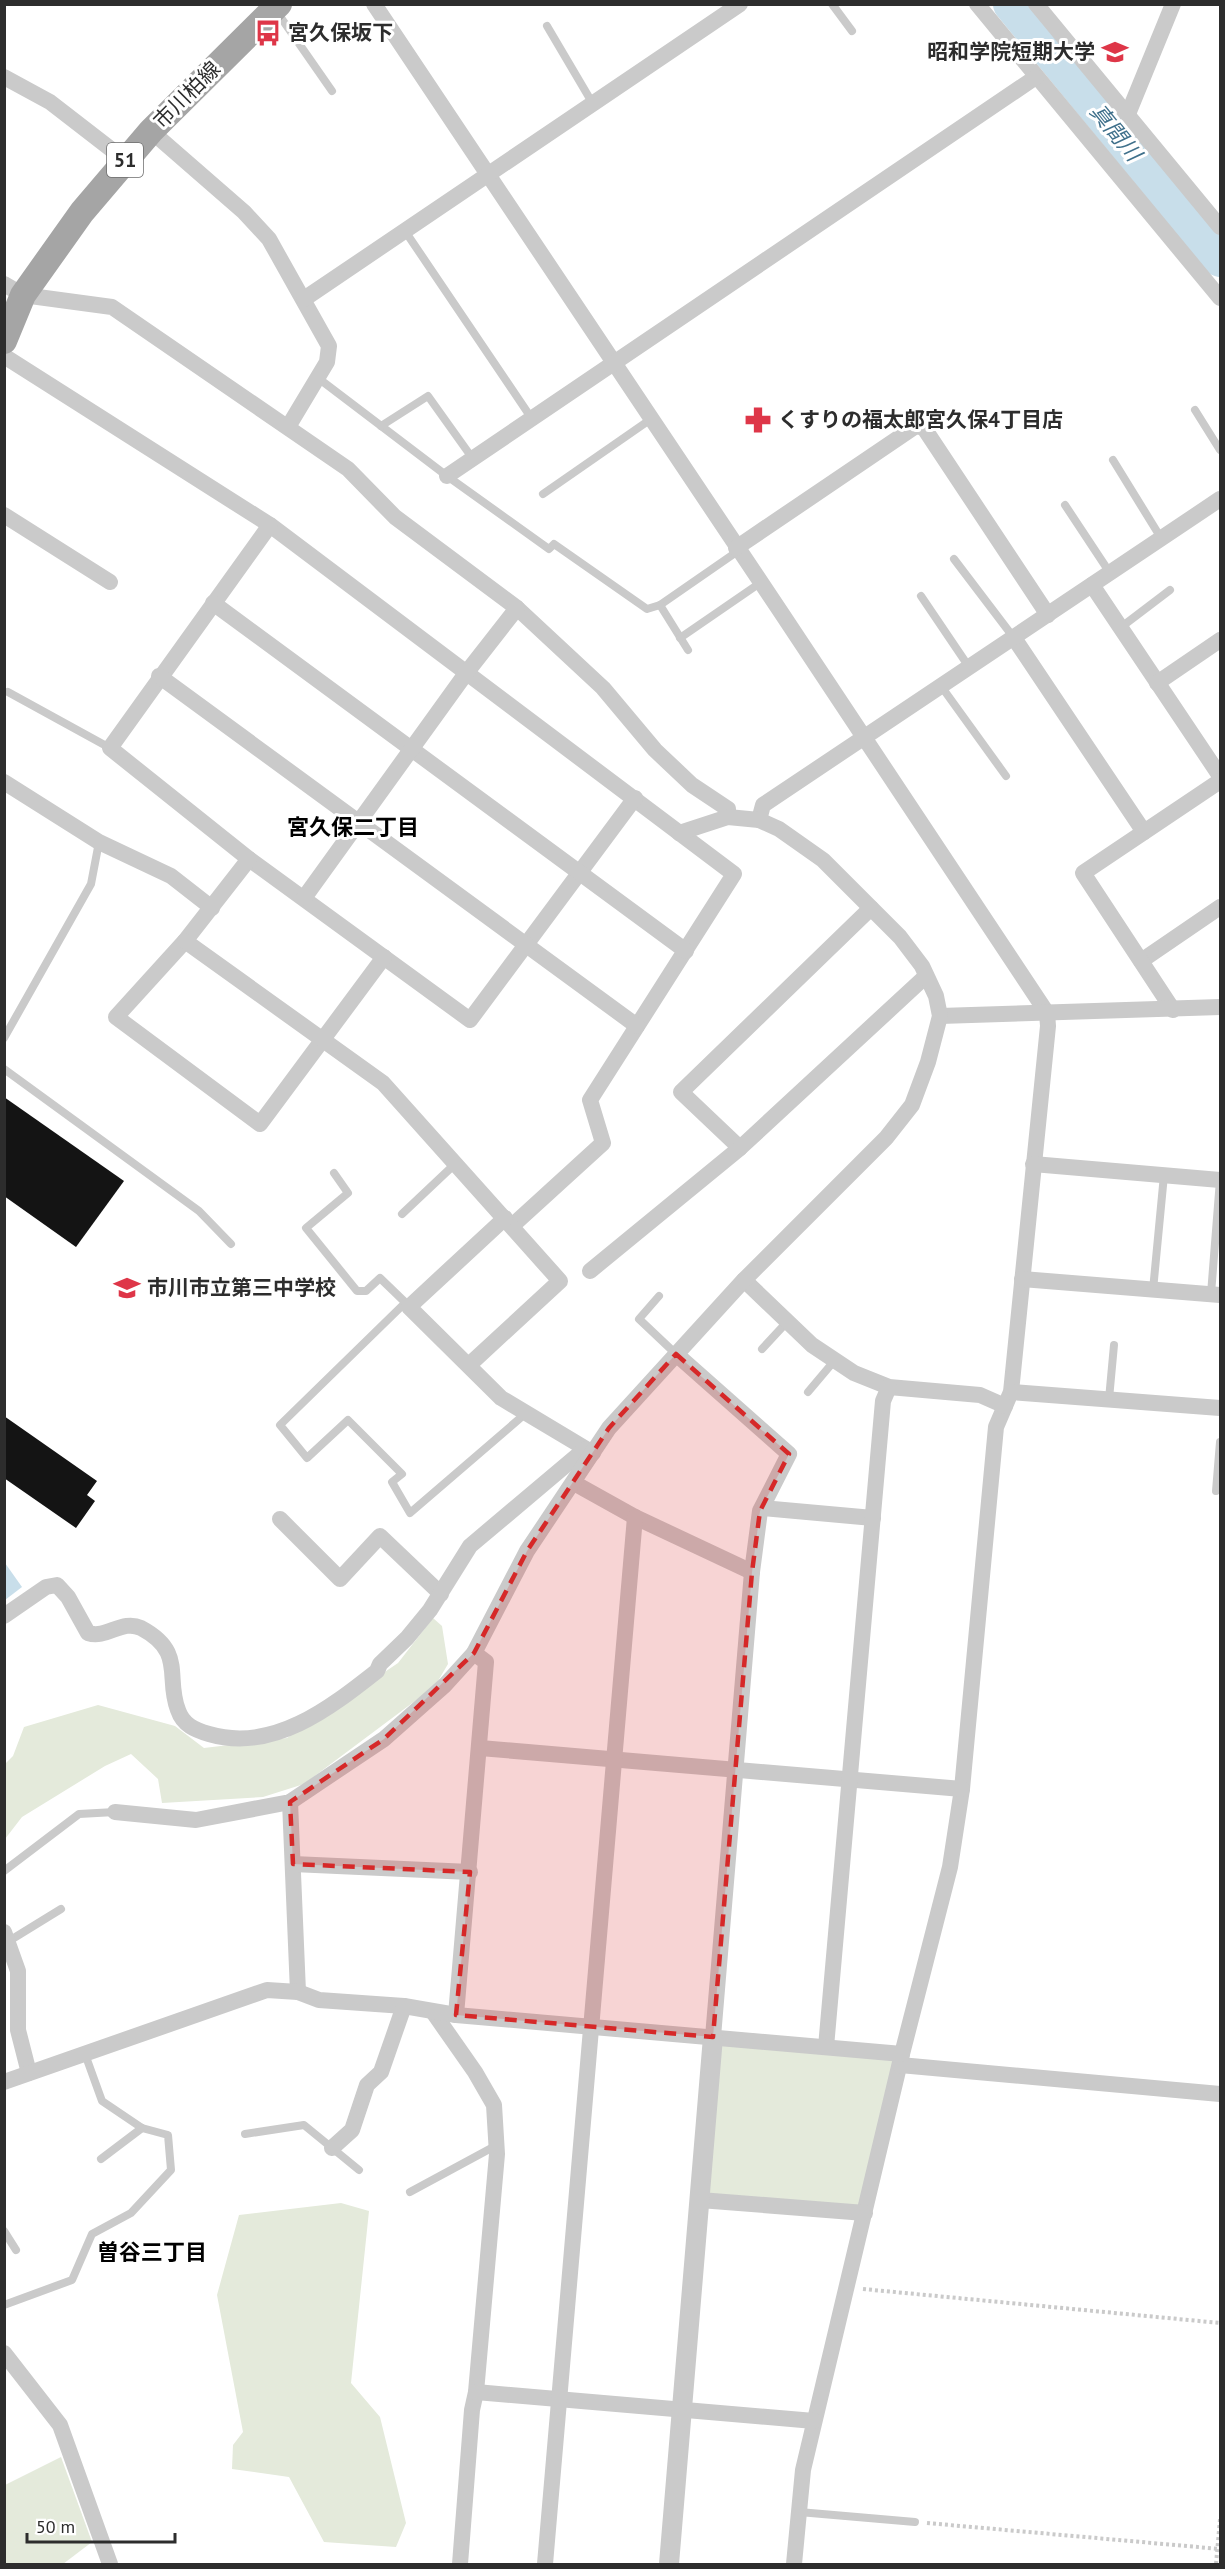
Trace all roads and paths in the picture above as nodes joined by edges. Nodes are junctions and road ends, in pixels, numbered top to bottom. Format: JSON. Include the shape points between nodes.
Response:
{"nodes":[{"id":1,"x":374,"y":4,"type":"edge"},
{"id":2,"x":740,"y":4,"type":"edge"},
{"id":3,"x":832,"y":4,"type":"edge"},
{"id":4,"x":977,"y":4,"type":"edge"},
{"id":5,"x":1036,"y":4,"type":"edge"},
{"id":6,"x":1173,"y":4,"type":"edge"},
{"id":7,"x":277,"y":7,"type":"edge"},
{"id":8,"x":547,"y":26,"type":"dead end"},
{"id":9,"x":852,"y":31,"type":"dead end"},
{"id":10,"x":4,"y":77,"type":"edge"},
{"id":11,"x":1036,"y":77,"type":"junction"},
{"id":12,"x":332,"y":91,"type":"dead end"},
{"id":13,"x":593,"y":104,"type":"junction"},
{"id":14,"x":1128,"y":114,"type":"junction"},
{"id":15,"x":151,"y":131,"type":"junction"},
{"id":16,"x":125,"y":160,"type":"junction"},
{"id":17,"x":487,"y":175,"type":"junction"},
{"id":18,"x":1221,"y":227,"type":"edge"},
{"id":19,"x":405,"y":231,"type":"junction"},
{"id":20,"x":14,"y":290,"type":"edge"},
{"id":21,"x":304,"y":298,"type":"junction"},
{"id":22,"x":1221,"y":298,"type":"edge"},
{"id":23,"x":4,"y":341,"type":"edge"},
{"id":24,"x":4,"y":356,"type":"edge"},
{"id":25,"x":613,"y":364,"type":"junction"},
{"id":26,"x":318,"y":378,"type":"junction"},
{"id":27,"x":1195,"y":410,"type":"dead end"},
{"id":28,"x":532,"y":419,"type":"junction"},
{"id":29,"x":651,"y":419,"type":"junction"},
{"id":30,"x":381,"y":426,"type":"junction"},
{"id":31,"x":288,"y":427,"type":"junction"},
{"id":32,"x":1221,"y":450,"type":"edge"},
{"id":33,"x":472,"y":459,"type":"junction"},
{"id":34,"x":1113,"y":460,"type":"dead end"},
{"id":35,"x":447,"y":476,"type":"junction"},
{"id":36,"x":543,"y":494,"type":"dead end"},
{"id":37,"x":1221,"y":499,"type":"edge"},
{"id":38,"x":1065,"y":505,"type":"dead end"},
{"id":39,"x":4,"y":514,"type":"edge"},
{"id":40,"x":270,"y":525,"type":"junction"},
{"id":41,"x":1161,"y":538,"type":"junction"},
{"id":42,"x":737,"y":549,"type":"junction"},
{"id":43,"x":954,"y":559,"type":"dead end"},
{"id":44,"x":1110,"y":573,"type":"junction"},
{"id":45,"x":110,"y":582,"type":"dead end"},
{"id":46,"x":760,"y":583,"type":"junction"},
{"id":47,"x":1092,"y":585,"type":"junction"},
{"id":48,"x":1170,"y":590,"type":"dead end"},
{"id":49,"x":921,"y":596,"type":"dead end"},
{"id":50,"x":213,"y":603,"type":"junction"},
{"id":51,"x":660,"y":605,"type":"junction"},
{"id":52,"x":517,"y":608,"type":"junction"},
{"id":53,"x":1048,"y":615,"type":"junction"},
{"id":54,"x":1120,"y":628,"type":"junction"},
{"id":55,"x":680,"y":638,"type":"junction"},
{"id":56,"x":1014,"y":638,"type":"junction"},
{"id":57,"x":1221,"y":640,"type":"edge"},
{"id":58,"x":688,"y":650,"type":"dead end"},
{"id":59,"x":969,"y":667,"type":"junction"},
{"id":60,"x":467,"y":672,"type":"junction"},
{"id":61,"x":159,"y":676,"type":"junction"},
{"id":62,"x":1157,"y":683,"type":"junction"},
{"id":63,"x":941,"y":687,"type":"junction"},
{"id":64,"x":8,"y":692,"type":"dead end"},
{"id":65,"x":865,"y":735,"type":"junction"},
{"id":66,"x":110,"y":748,"type":"junction"},
{"id":67,"x":411,"y":749,"type":"junction"},
{"id":68,"x":1006,"y":776,"type":"dead end"},
{"id":69,"x":1221,"y":779,"type":"edge"},
{"id":70,"x":4,"y":782,"type":"edge"},
{"id":71,"x":635,"y":798,"type":"junction"},
{"id":72,"x":728,"y":817,"type":"junction"},
{"id":73,"x":759,"y":820,"type":"junction"},
{"id":74,"x":357,"y":823,"type":"junction"},
{"id":75,"x":1144,"y":832,"type":"junction"},
{"id":76,"x":679,"y":833,"type":"junction"},
{"id":77,"x":99,"y":842,"type":"junction"},
{"id":78,"x":249,"y":859,"type":"junction"},
{"id":79,"x":580,"y":872,"type":"junction"},
{"id":80,"x":304,"y":898,"type":"junction"},
{"id":81,"x":1221,"y":907,"type":"edge"},
{"id":82,"x":212,"y":908,"type":"junction"},
{"id":83,"x":871,"y":908,"type":"junction"},
{"id":84,"x":185,"y":941,"type":"junction"},
{"id":85,"x":525,"y":945,"type":"junction"},
{"id":86,"x":687,"y":951,"type":"junction"},
{"id":87,"x":384,"y":957,"type":"junction"},
{"id":88,"x":1141,"y":961,"type":"junction"},
{"id":89,"x":926,"y":976,"type":"junction"},
{"id":90,"x":1221,"y":1007,"type":"edge"},
{"id":91,"x":1173,"y":1010,"type":"junction"},
{"id":92,"x":1047,"y":1013,"type":"junction"},
{"id":93,"x":940,"y":1016,"type":"junction"},
{"id":94,"x":637,"y":1026,"type":"junction"},
{"id":95,"x":4,"y":1038,"type":"edge"},
{"id":96,"x":322,"y":1041,"type":"junction"},
{"id":97,"x":4,"y":1069,"type":"edge"},
{"id":98,"x":740,"y":1148,"type":"junction"},
{"id":99,"x":455,"y":1164,"type":"junction"},
{"id":100,"x":1033,"y":1164,"type":"junction"},
{"id":101,"x":334,"y":1173,"type":"dead end"},
{"id":102,"x":1164,"y":1175,"type":"junction"},
{"id":103,"x":1220,"y":1180,"type":"edge"},
{"id":104,"x":402,"y":1214,"type":"dead end"},
{"id":105,"x":509,"y":1222,"type":"junction"},
{"id":106,"x":231,"y":1244,"type":"dead end"},
{"id":107,"x":590,"y":1271,"type":"dead end"},
{"id":108,"x":1022,"y":1279,"type":"junction"},
{"id":109,"x":744,"y":1280,"type":"junction"},
{"id":110,"x":1153,"y":1290,"type":"junction"},
{"id":111,"x":1216,"y":1295,"type":"edge"},
{"id":112,"x":659,"y":1296,"type":"dead end"},
{"id":113,"x":407,"y":1305,"type":"junction"},
{"id":114,"x":787,"y":1322,"type":"junction"},
{"id":115,"x":1114,"y":1345,"type":"dead end"},
{"id":116,"x":762,"y":1349,"type":"dead end"},
{"id":117,"x":676,"y":1354,"type":"junction"},
{"id":118,"x":835,"y":1360,"type":"junction"},
{"id":119,"x":469,"y":1365,"type":"junction"},
{"id":120,"x":889,"y":1387,"type":"junction"},
{"id":121,"x":808,"y":1392,"type":"dead end"},
{"id":122,"x":1008,"y":1399,"type":"junction"},
{"id":123,"x":1109,"y":1400,"type":"junction"},
{"id":124,"x":1221,"y":1408,"type":"edge"},
{"id":125,"x":525,"y":1414,"type":"junction"},
{"id":126,"x":1221,"y":1442,"type":"edge"},
{"id":127,"x":590,"y":1451,"type":"junction"},
{"id":128,"x":574,"y":1483,"type":"junction"},
{"id":129,"x":1216,"y":1491,"type":"dead end"},
{"id":130,"x":762,"y":1508,"type":"junction"},
{"id":131,"x":635,"y":1517,"type":"junction"},
{"id":132,"x":873,"y":1518,"type":"junction"},
{"id":133,"x":280,"y":1519,"type":"dead end"},
{"id":134,"x":752,"y":1572,"type":"junction"},
{"id":135,"x":441,"y":1594,"type":"junction"},
{"id":136,"x":4,"y":1616,"type":"edge"},
{"id":137,"x":474,"y":1653,"type":"junction"},
{"id":138,"x":480,"y":1748,"type":"junction"},
{"id":139,"x":615,"y":1760,"type":"junction"},
{"id":140,"x":734,"y":1770,"type":"junction"},
{"id":141,"x":851,"y":1780,"type":"junction"},
{"id":142,"x":962,"y":1789,"type":"junction"},
{"id":143,"x":290,"y":1802,"type":"junction"},
{"id":144,"x":115,"y":1812,"type":"joint"},
{"id":145,"x":293,"y":1864,"type":"junction"},
{"id":146,"x":4,"y":1871,"type":"edge"},
{"id":147,"x":470,"y":1872,"type":"junction"},
{"id":148,"x":61,"y":1909,"type":"dead end"},
{"id":149,"x":7,"y":1936,"type":"edge"},
{"id":150,"x":298,"y":1992,"type":"junction"},
{"id":151,"x":11,"y":1993,"type":"edge"},
{"id":152,"x":404,"y":2006,"type":"junction"},
{"id":153,"x":433,"y":2012,"type":"junction"},
{"id":154,"x":456,"y":2015,"type":"junction"},
{"id":155,"x":591,"y":2026,"type":"junction"},
{"id":156,"x":713,"y":2037,"type":"junction"},
{"id":157,"x":826,"y":2047,"type":"junction"},
{"id":158,"x":86,"y":2054,"type":"junction"},
{"id":159,"x":901,"y":2059,"type":"junction"},
{"id":160,"x":29,"y":2073,"type":"junction"},
{"id":161,"x":4,"y":2082,"type":"edge"},
{"id":162,"x":1221,"y":2094,"type":"edge"},
{"id":163,"x":142,"y":2128,"type":"junction"},
{"id":164,"x":245,"y":2134,"type":"dead end"},
{"id":165,"x":497,"y":2145,"type":"junction"},
{"id":166,"x":332,"y":2148,"type":"junction"},
{"id":167,"x":101,"y":2159,"type":"dead end"},
{"id":168,"x":359,"y":2170,"type":"dead end"},
{"id":169,"x":410,"y":2192,"type":"dead end"},
{"id":170,"x":700,"y":2200,"type":"junction"},
{"id":171,"x":865,"y":2213,"type":"junction"},
{"id":172,"x":4,"y":2231,"type":"edge"},
{"id":173,"x":16,"y":2250,"type":"dead end"},
{"id":174,"x":847,"y":2288,"type":"junction"},
{"id":175,"x":4,"y":2306,"type":"edge"},
{"id":176,"x":1221,"y":2323,"type":"edge"},
{"id":177,"x":5,"y":2352,"type":"edge"},
{"id":178,"x":476,"y":2392,"type":"junction"},
{"id":179,"x":559,"y":2399,"type":"junction"},
{"id":180,"x":682,"y":2410,"type":"junction"},
{"id":181,"x":814,"y":2421,"type":"junction"},
{"id":182,"x":799,"y":2512,"type":"junction"},
{"id":183,"x":1221,"y":2519,"type":"edge"},
{"id":184,"x":915,"y":2522,"type":"joint"},
{"id":185,"x":1219,"y":2549,"type":"edge"},
{"id":186,"x":110,"y":2565,"type":"edge"},
{"id":187,"x":460,"y":2565,"type":"edge"},
{"id":188,"x":545,"y":2565,"type":"edge"},
{"id":189,"x":669,"y":2565,"type":"edge"},
{"id":190,"x":794,"y":2565,"type":"edge"},
{"id":191,"x":1216,"y":2565,"type":"edge"}],
"edges":[{"from":1,"to":17,"type":"street"},
{"from":2,"to":13,"type":"street"},
{"from":3,"to":9,"type":"lane"},
{"from":4,"to":11,"type":"street"},
{"from":5,"to":14,"type":"street"},
{"from":6,"to":14,"type":"street"},
{"from":7,"to":12,"type":"lane"},
{"from":7,"to":15,"type":"main road","name":"市川柏線","number":"51"},
{"from":8,"to":13,"type":"lane"},
{"from":10,"to":16,"type":"street","via":[[50,102]]},
{"from":11,"to":22,"type":"street"},
{"from":11,"to":25,"type":"street"},
{"from":13,"to":17,"type":"street"},
{"from":14,"to":18,"type":"street"},
{"from":15,"to":16,"type":"main road","name":"市川柏線","number":"51"},
{"from":15,"to":21,"type":"street","via":[[244,212],[269,239]]},
{"from":16,"to":20,"type":"main road","name":"市川柏線","number":"51"},
{"from":17,"to":19,"type":"street"},
{"from":17,"to":25,"type":"street"},
{"from":19,"to":21,"type":"street"},
{"from":19,"to":28,"type":"lane"},
{"from":20,"to":23,"type":"main road","name":"市川柏線","number":"51"},
{"from":20,"to":31,"type":"street","via":[[112,307]]},
{"from":21,"to":26,"type":"street","via":[[329,346],[327,362]]},
{"from":24,"to":40,"type":"street"},
{"from":25,"to":28,"type":"street"},
{"from":25,"to":29,"type":"street"},
{"from":26,"to":30,"type":"lane"},
{"from":26,"to":31,"type":"street"},
{"from":27,"to":32,"type":"lane"},
{"from":28,"to":33,"type":"street"},
{"from":29,"to":36,"type":"lane"},
{"from":29,"to":42,"type":"street"},
{"from":30,"to":33,"type":"lane","via":[[428,396]]},
{"from":30,"to":35,"type":"lane"},
{"from":31,"to":52,"type":"street","via":[[348,469],[395,517]]},
{"from":33,"to":35,"type":"street"},
{"from":34,"to":41,"type":"lane"},
{"from":35,"to":51,"type":"lane","via":[[549,549],[554,544],[647,609]]},
{"from":37,"to":41,"type":"street"},
{"from":38,"to":44,"type":"lane"},
{"from":39,"to":45,"type":"street"},
{"from":40,"to":50,"type":"street"},
{"from":40,"to":60,"type":"street"},
{"from":41,"to":44,"type":"street"},
{"from":42,"to":46,"type":"street"},
{"from":42,"to":51,"type":"lane"},
{"from":42,"to":53,"type":"street","via":[[916,426],[924,428]]},
{"from":43,"to":56,"type":"lane"},
{"from":44,"to":47,"type":"street"},
{"from":46,"to":55,"type":"lane"},
{"from":46,"to":65,"type":"street"},
{"from":47,"to":53,"type":"street"},
{"from":47,"to":54,"type":"street"},
{"from":48,"to":54,"type":"lane"},
{"from":49,"to":59,"type":"lane"},
{"from":50,"to":61,"type":"street"},
{"from":50,"to":67,"type":"street"},
{"from":51,"to":55,"type":"lane"},
{"from":52,"to":60,"type":"street"},
{"from":52,"to":72,"type":"street","via":[[603,688],[655,750],[692,785],[728,809]]},
{"from":53,"to":56,"type":"street"},
{"from":54,"to":62,"type":"street"},
{"from":55,"to":58,"type":"lane"},
{"from":56,"to":59,"type":"street"},
{"from":56,"to":75,"type":"street"},
{"from":57,"to":62,"type":"street"},
{"from":59,"to":63,"type":"street"},
{"from":60,"to":67,"type":"street"},
{"from":60,"to":71,"type":"street"},
{"from":61,"to":66,"type":"street"},
{"from":61,"to":74,"type":"street"},
{"from":62,"to":69,"type":"street"},
{"from":63,"to":65,"type":"street"},
{"from":63,"to":68,"type":"lane"},
{"from":64,"to":66,"type":"lane"},
{"from":65,"to":73,"type":"street","via":[[763,805]]},
{"from":65,"to":92,"type":"street"},
{"from":66,"to":78,"type":"street"},
{"from":67,"to":74,"type":"street"},
{"from":67,"to":79,"type":"street"},
{"from":69,"to":75,"type":"street"},
{"from":70,"to":77,"type":"street"},
{"from":71,"to":76,"type":"street"},
{"from":71,"to":79,"type":"street"},
{"from":72,"to":73,"type":"street"},
{"from":72,"to":76,"type":"street"},
{"from":73,"to":83,"type":"street","via":[[823,860]]},
{"from":74,"to":80,"type":"street"},
{"from":74,"to":85,"type":"street"},
{"from":75,"to":88,"type":"street","via":[[1083,873]]},
{"from":76,"to":86,"type":"street","via":[[734,874]]},
{"from":77,"to":82,"type":"street","via":[[171,876]]},
{"from":77,"to":95,"type":"lane","via":[[91,884]]},
{"from":78,"to":80,"type":"street"},
{"from":78,"to":82,"type":"street"},
{"from":79,"to":85,"type":"street"},
{"from":79,"to":86,"type":"street"},
{"from":80,"to":87,"type":"street"},
{"from":81,"to":88,"type":"street"},
{"from":82,"to":84,"type":"street"},
{"from":83,"to":89,"type":"street","via":[[900,937]]},
{"from":83,"to":98,"type":"street","via":[[681,1092]]},
{"from":84,"to":96,"type":"street"},
{"from":84,"to":96,"type":"street","via":[[116,1017],[260,1124]]},
{"from":85,"to":87,"type":"street","via":[[470,1020]]},
{"from":85,"to":94,"type":"street"},
{"from":86,"to":94,"type":"street"},
{"from":87,"to":96,"type":"street"},
{"from":88,"to":91,"type":"street"},
{"from":89,"to":93,"type":"street"},
{"from":89,"to":98,"type":"street"},
{"from":90,"to":91,"type":"street"},
{"from":91,"to":92,"type":"street"},
{"from":92,"to":93,"type":"street"},
{"from":92,"to":100,"type":"street"},
{"from":93,"to":109,"type":"street","via":[[912,1105],[886,1138]]},
{"from":94,"to":105,"type":"street","via":[[590,1100],[603,1143]]},
{"from":96,"to":99,"type":"street","via":[[383,1083]]},
{"from":97,"to":106,"type":"lane","via":[[199,1211]]},
{"from":98,"to":107,"type":"street"},
{"from":99,"to":104,"type":"lane"},
{"from":99,"to":105,"type":"street"},
{"from":100,"to":102,"type":"street"},
{"from":100,"to":108,"type":"street"},
{"from":101,"to":113,"type":"lane","via":[[348,1192],[306,1228],[357,1291],[366,1291],[380,1278]]},
{"from":102,"to":103,"type":"street"},
{"from":102,"to":110,"type":"lane"},
{"from":103,"to":111,"type":"lane"},
{"from":105,"to":113,"type":"street"},
{"from":105,"to":119,"type":"street","via":[[560,1281]]},
{"from":108,"to":110,"type":"street"},
{"from":108,"to":122,"type":"street"},
{"from":109,"to":114,"type":"street"},
{"from":109,"to":117,"type":"street"},
{"from":110,"to":111,"type":"street"},
{"from":112,"to":117,"type":"lane","via":[[639,1319]]},
{"from":113,"to":119,"type":"street"},
{"from":113,"to":125,"type":"lane","via":[[280,1425],[307,1458],[348,1420],[402,1474],[392,1482],[410,1513]]},
{"from":114,"to":116,"type":"lane"},
{"from":114,"to":118,"type":"street"},
{"from":115,"to":123,"type":"lane"},
{"from":117,"to":127,"type":"street"},
{"from":117,"to":130,"type":"street","via":[[789,1454]]},
{"from":118,"to":120,"type":"street","via":[[854,1373]]},
{"from":118,"to":121,"type":"lane"},
{"from":119,"to":125,"type":"street","via":[[501,1398]]},
{"from":120,"to":122,"type":"street"},
{"from":120,"to":132,"type":"street","via":[[883,1401]]},
{"from":122,"to":123,"type":"street"},
{"from":122,"to":142,"type":"street","via":[[996,1427]]},
{"from":123,"to":124,"type":"street"},
{"from":125,"to":127,"type":"street"},
{"from":126,"to":129,"type":"lane"},
{"from":127,"to":128,"type":"street"},
{"from":127,"to":135,"type":"street","via":[[470,1546]]},
{"from":128,"to":131,"type":"street"},
{"from":128,"to":137,"type":"street","via":[[527,1551]]},
{"from":130,"to":132,"type":"street"},
{"from":130,"to":134,"type":"street"},
{"from":131,"to":134,"type":"street"},
{"from":131,"to":139,"type":"street"},
{"from":132,"to":141,"type":"street"},
{"from":133,"to":135,"type":"street","via":[[339,1579],[380,1536]]},
{"from":134,"to":140,"type":"street"},
{"from":135,"to":136,"type":"street","via":[[377,1671],[334,1704],[283,1730],[245,1738],[213,1735],[186,1723],[177,1709],[174,1670],[166,1650],[132,1625],[95,1635],[88,1633],[57,1585],[46,1587]]},
{"from":137,"to":138,"type":"street","via":[[486,1662]]},
{"from":137,"to":143,"type":"street","via":[[445,1685],[384,1739]]},
{"from":138,"to":139,"type":"street"},
{"from":138,"to":147,"type":"street"},
{"from":139,"to":140,"type":"street"},
{"from":139,"to":155,"type":"street"},
{"from":140,"to":141,"type":"street"},
{"from":140,"to":156,"type":"street"},
{"from":141,"to":142,"type":"street"},
{"from":141,"to":157,"type":"street"},
{"from":142,"to":159,"type":"street","via":[[950,1867]]},
{"from":143,"to":144,"type":"street","via":[[196,1820]]},
{"from":143,"to":145,"type":"street"},
{"from":144,"to":146,"type":"lane","via":[[79,1814]]},
{"from":145,"to":147,"type":"street"},
{"from":145,"to":150,"type":"street"},
{"from":147,"to":154,"type":"street"},
{"from":148,"to":149,"type":"lane"},
{"from":149,"to":151,"type":"street","via":[[18,1971]]},
{"from":150,"to":152,"type":"street","via":[[319,2000]]},
{"from":150,"to":158,"type":"street","via":[[267,1990]]},
{"from":151,"to":160,"type":"street"},
{"from":152,"to":153,"type":"street"},
{"from":152,"to":166,"type":"street","via":[[381,2072],[367,2085],[352,2130]]},
{"from":153,"to":154,"type":"street"},
{"from":153,"to":165,"type":"street","via":[[494,2105]]},
{"from":154,"to":155,"type":"street"},
{"from":155,"to":156,"type":"street"},
{"from":155,"to":179,"type":"street"},
{"from":156,"to":157,"type":"street"},
{"from":156,"to":170,"type":"street"},
{"from":157,"to":159,"type":"street"},
{"from":158,"to":160,"type":"street"},
{"from":158,"to":163,"type":"lane","via":[[102,2101]]},
{"from":159,"to":162,"type":"street"},
{"from":159,"to":171,"type":"street"},
{"from":160,"to":161,"type":"street"},
{"from":163,"to":167,"type":"lane"},
{"from":163,"to":175,"type":"lane","via":[[168,2135],[171,2170],[131,2213],[92,2234],[72,2280]]},
{"from":164,"to":166,"type":"lane","via":[[304,2126]]},
{"from":165,"to":169,"type":"lane"},
{"from":165,"to":178,"type":"street"},
{"from":166,"to":168,"type":"lane"},
{"from":170,"to":171,"type":"street"},
{"from":170,"to":180,"type":"street"},
{"from":171,"to":174,"type":"street"},
{"from":172,"to":173,"type":"lane"},
{"from":174,"to":176,"type":"path"},
{"from":174,"to":181,"type":"street"},
{"from":177,"to":186,"type":"street","via":[[60,2426]]},
{"from":178,"to":179,"type":"street"},
{"from":178,"to":187,"type":"street"},
{"from":179,"to":180,"type":"street"},
{"from":179,"to":188,"type":"street"},
{"from":180,"to":181,"type":"street"},
{"from":180,"to":189,"type":"street"},
{"from":181,"to":182,"type":"street","via":[[802,2470]]},
{"from":182,"to":184,"type":"lane"},
{"from":182,"to":190,"type":"street"},
{"from":183,"to":185,"type":"path"},
{"from":184,"to":185,"type":"path"},
{"from":185,"to":191,"type":"path"}]}
